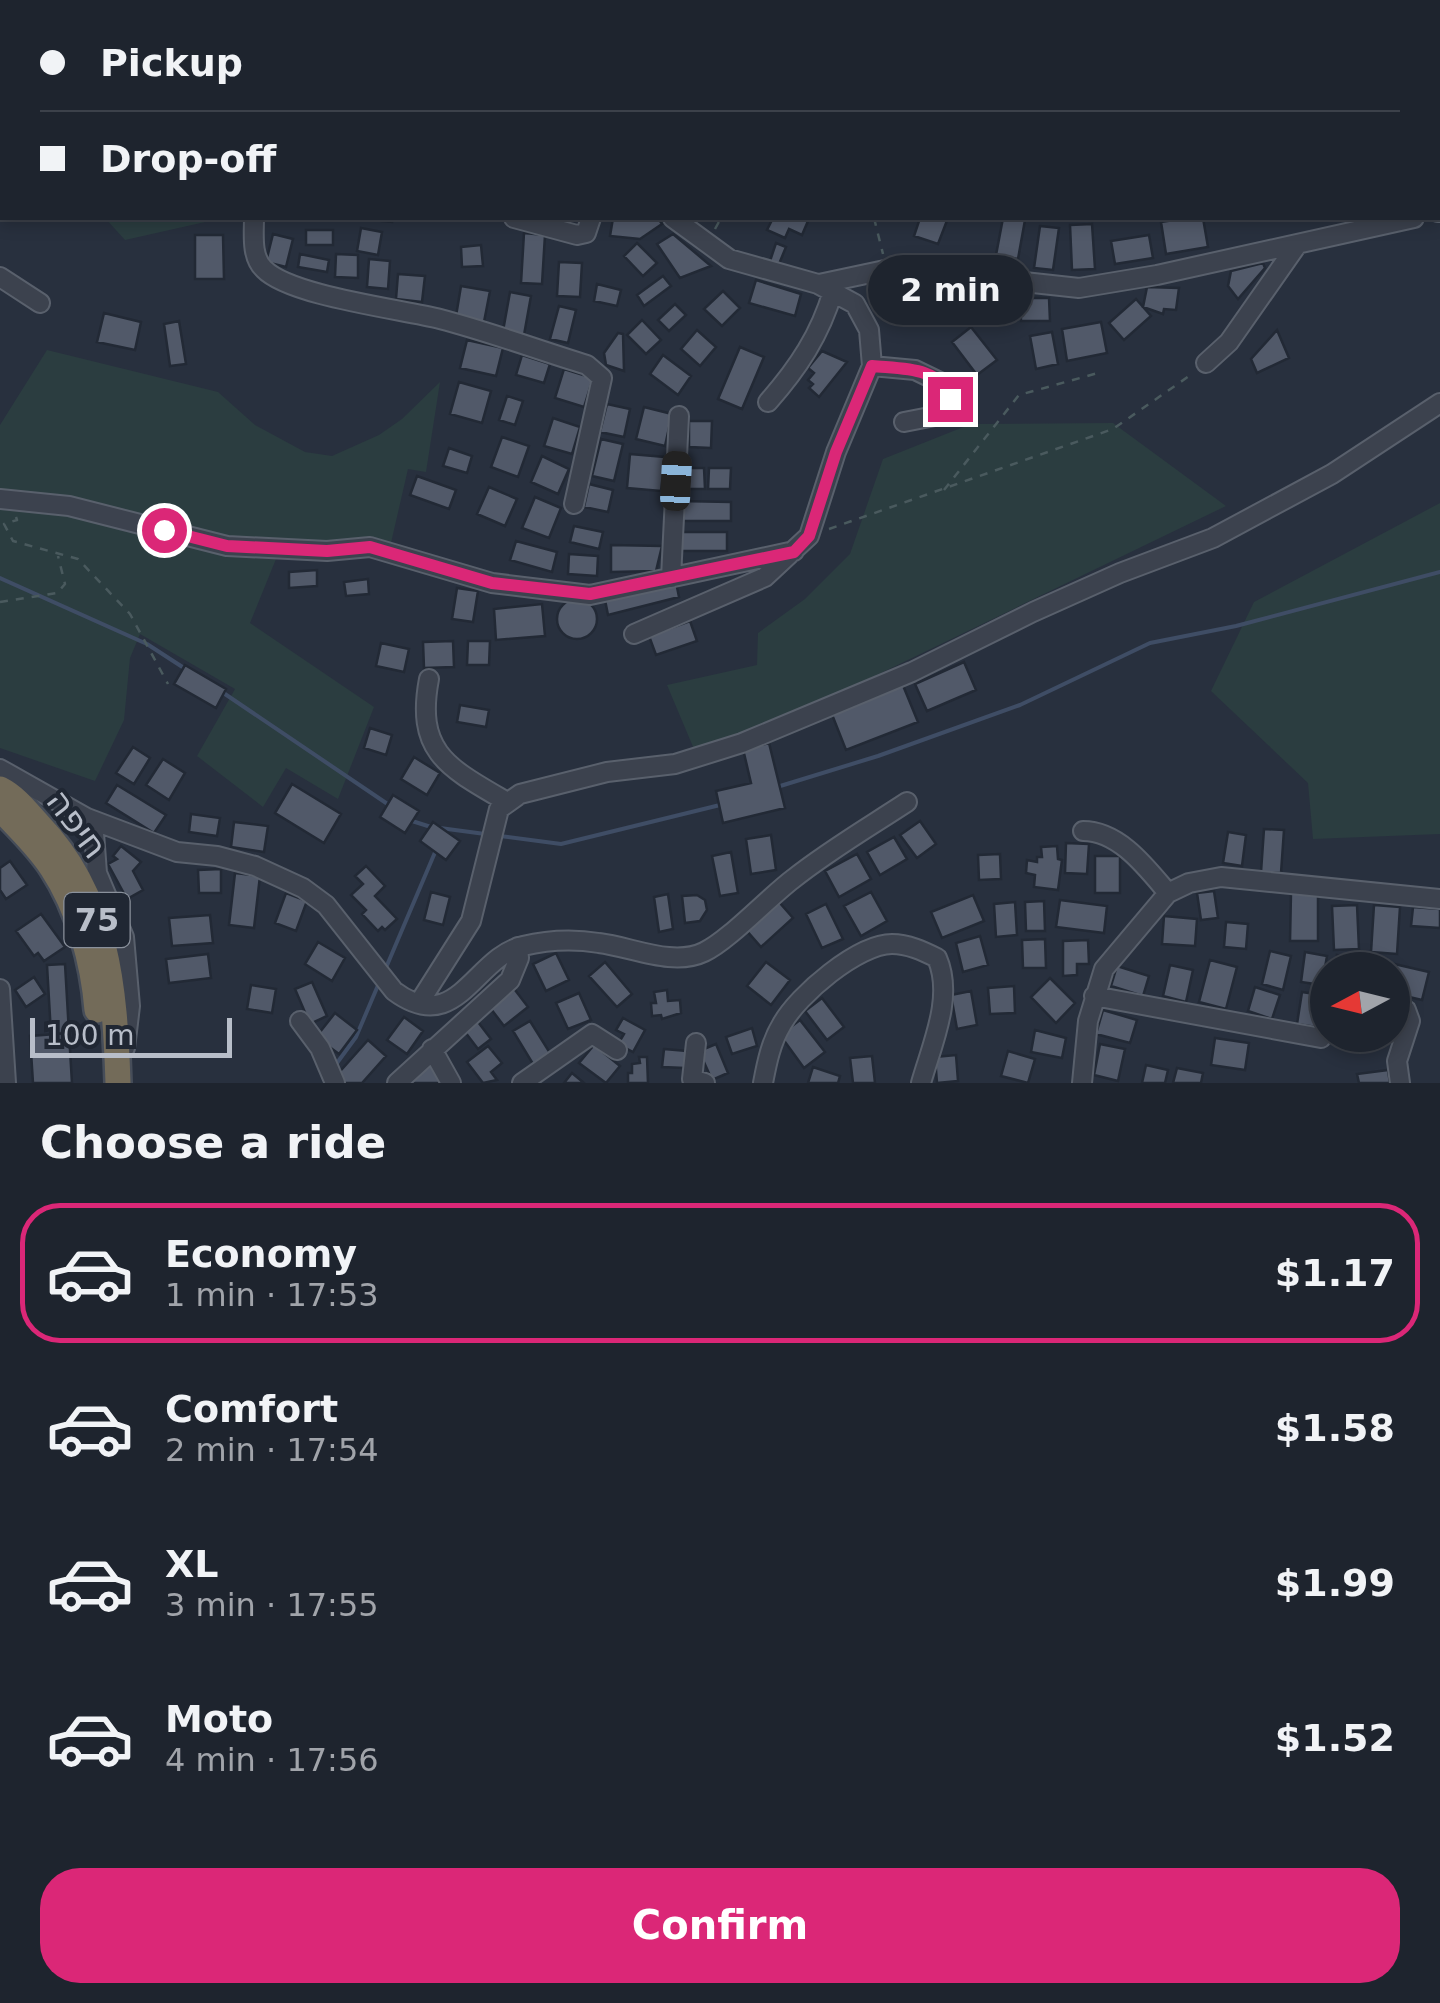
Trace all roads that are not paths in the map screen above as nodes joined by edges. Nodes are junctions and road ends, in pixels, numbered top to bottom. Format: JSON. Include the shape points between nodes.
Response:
{"nodes":[{"id":1,"x":254,"y":220,"type":"edge"},
{"id":2,"x":521,"y":220,"type":"edge"},
{"id":3,"x":590,"y":220,"type":"edge"},
{"id":4,"x":676,"y":220,"type":"edge"},
{"id":5,"x":1405,"y":220,"type":"edge"},
{"id":6,"x":1297,"y":245,"type":"junction"},
{"id":7,"x":0,"y":277,"type":"edge"},
{"id":8,"x":826,"y":288,"type":"junction"},
{"id":9,"x":40,"y":303,"type":"dead end"},
{"id":10,"x":1206,"y":363,"type":"road end"},
{"id":11,"x":872,"y":366,"type":"junction"},
{"id":12,"x":768,"y":402,"type":"dead end"},
{"id":13,"x":1440,"y":403,"type":"edge"},
{"id":14,"x":679,"y":416,"type":"dead end"},
{"id":15,"x":904,"y":422,"type":"dead end"},
{"id":16,"x":4,"y":500,"type":"edge"},
{"id":17,"x":574,"y":504,"type":"dead end"},
{"id":18,"x":794,"y":552,"type":"junction"},
{"id":19,"x":671,"y":578,"type":"junction"},
{"id":20,"x":634,"y":634,"type":"dead end"},
{"id":21,"x":429,"y":678,"type":"dead end"},
{"id":22,"x":0,"y":770,"type":"edge"},
{"id":23,"x":0,"y":788,"type":"edge"},
{"id":24,"x":507,"y":802,"type":"junction"},
{"id":25,"x":907,"y":802,"type":"dead end"},
{"id":26,"x":0,"y":808,"type":"edge"},
{"id":27,"x":87,"y":818,"type":"junction"},
{"id":28,"x":1084,"y":831,"type":"dead end"},
{"id":29,"x":1168,"y":893,"type":"junction"},
{"id":30,"x":1440,"y":899,"type":"edge"},
{"id":31,"x":518,"y":946,"type":"junction"},
{"id":32,"x":1094,"y":996,"type":"junction"},
{"id":33,"x":0,"y":997,"type":"edge"},
{"id":34,"x":419,"y":1004,"type":"junction"},
{"id":35,"x":300,"y":1021,"type":"dead end"},
{"id":36,"x":1310,"y":1036,"type":"edge"},
{"id":37,"x":696,"y":1042,"type":"dead end"},
{"id":38,"x":432,"y":1050,"type":"junction"},
{"id":39,"x":616,"y":1050,"type":"dead end"},
{"id":40,"x":1401,"y":1052,"type":"edge"},
{"id":41,"x":6,"y":1083,"type":"edge"},
{"id":42,"x":102,"y":1083,"type":"edge"},
{"id":43,"x":119,"y":1083,"type":"edge"},
{"id":44,"x":335,"y":1083,"type":"edge"},
{"id":45,"x":397,"y":1083,"type":"edge"},
{"id":46,"x":452,"y":1083,"type":"edge"},
{"id":47,"x":522,"y":1083,"type":"edge"},
{"id":48,"x":706,"y":1083,"type":"edge"},
{"id":49,"x":763,"y":1083,"type":"edge"},
{"id":50,"x":921,"y":1083,"type":"edge"},
{"id":51,"x":1082,"y":1083,"type":"edge"},
{"id":52,"x":1400,"y":1083,"type":"edge"}],
"edges":[{"from":1,"to":17,"type":"street","via":[[258,262],[299,288],[444,320],[587,365],[602,378]]},
{"from":2,"to":3,"type":"street","via":[[577,235],[586,233]]},
{"from":4,"to":8,"type":"street","via":[[729,259]]},
{"from":5,"to":6,"type":"street"},
{"from":6,"to":8,"type":"street","via":[[1079,288],[974,271],[888,269]]},
{"from":6,"to":10,"type":"street","via":[[1230,342]]},
{"from":7,"to":9,"type":"street"},
{"from":8,"to":11,"type":"street","via":[[855,304],[865,319]]},
{"from":8,"to":12,"type":"street","via":[[824,320],[809,350]]},
{"from":11,"to":15,"type":"street","via":[[915,370],[946,386],[950,399],[940,415]]},
{"from":11,"to":18,"type":"street","via":[[809,536]]},
{"from":13,"to":24,"type":"street","via":[[1332,474],[1213,538],[1102,580],[912,672],[742,743]]},
{"from":14,"to":19,"type":"street"},
{"from":16,"to":19,"type":"street","via":[[70,506],[227,546],[370,547],[512,586],[590,594]]},
{"from":18,"to":19,"type":"street"},
{"from":18,"to":20,"type":"street","via":[[766,577]]},
{"from":21,"to":24,"type":"street","via":[[425,722],[432,747],[453,770]]},
{"from":22,"to":27,"type":"street"},
{"from":23,"to":43,"type":"highway","name":"חיפה","number":"75","via":[[46,832],[98,921],[112,975]]},
{"from":24,"to":34,"type":"street","via":[[494,820],[471,920]]},
{"from":25,"to":31,"type":"street","via":[[796,876],[707,951],[674,956],[575,940]]},
{"from":26,"to":42,"type":"highway","name":"חיפה","via":[[54,870],[80,927],[94,978]]},
{"from":27,"to":34,"type":"street","via":[[176,852],[255,866],[303,888],[326,905],[394,991]]},
{"from":27,"to":43,"type":"street","via":[[98,873],[124,937],[130,1006]]},
{"from":28,"to":29,"type":"street","via":[[1100,831],[1114,841]]},
{"from":29,"to":30,"type":"street","via":[[1221,876]]},
{"from":29,"to":32,"type":"street","via":[[1117,950]]},
{"from":31,"to":34,"type":"street","via":[[458,997]]},
{"from":31,"to":38,"type":"street","via":[[510,980]]},
{"from":32,"to":36,"type":"street"},
{"from":32,"to":51,"type":"street"},
{"from":33,"to":41,"type":"street"},
{"from":35,"to":44,"type":"street"},
{"from":37,"to":48,"type":"street","via":[[692,1079]]},
{"from":38,"to":45,"type":"street"},
{"from":38,"to":46,"type":"street"},
{"from":39,"to":47,"type":"street","via":[[592,1034]]},
{"from":40,"to":52,"type":"street"},
{"from":49,"to":50,"type":"street","via":[[783,1020],[828,975],[872,948],[893,944],[936,958],[943,973],[942,1008]]}]}
